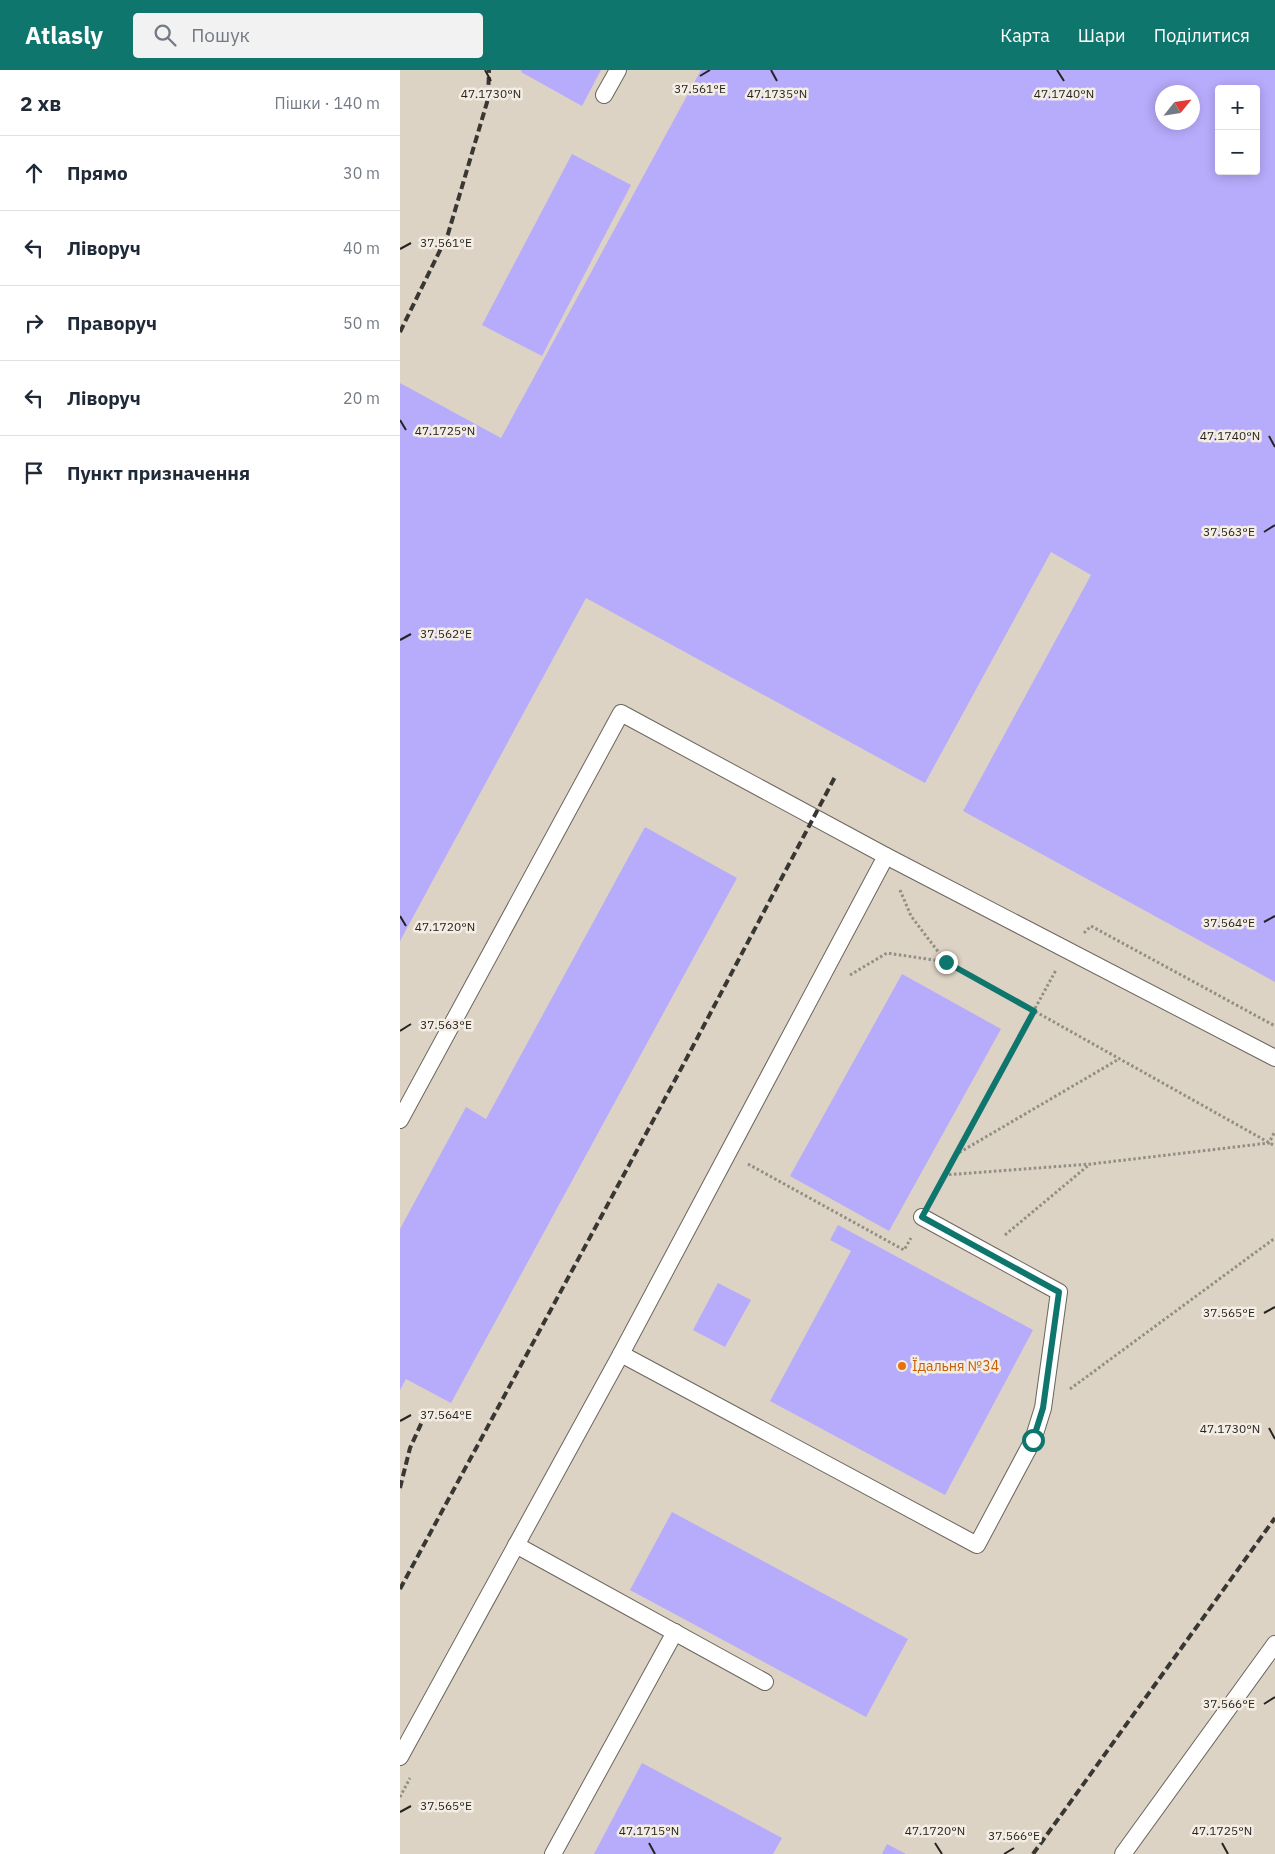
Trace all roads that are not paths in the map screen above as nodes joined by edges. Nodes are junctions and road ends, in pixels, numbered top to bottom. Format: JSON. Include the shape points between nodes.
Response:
{"nodes":[{"id":1,"x":618,"y":70,"type":"edge"},
{"id":2,"x":604,"y":96,"type":"dead end"},
{"id":3,"x":886,"y":856,"type":"junction"},
{"id":4,"x":1275,"y":1058,"type":"edge"},
{"id":5,"x":400,"y":1120,"type":"edge"},
{"id":6,"x":922,"y":1217,"type":"road end"},
{"id":7,"x":621,"y":1354,"type":"junction"},
{"id":8,"x":516,"y":1545,"type":"junction"},
{"id":9,"x":674,"y":1632,"type":"junction"},
{"id":10,"x":1275,"y":1644,"type":"edge"},
{"id":11,"x":765,"y":1682,"type":"dead end"},
{"id":12,"x":400,"y":1757,"type":"edge"},
{"id":13,"x":553,"y":1854,"type":"edge"},
{"id":14,"x":1123,"y":1854,"type":"edge"}],
"edges":[{"from":1,"to":2,"type":"lane"},
{"from":3,"to":4,"type":"lane"},
{"from":3,"to":5,"type":"lane","via":[[622,713]]},
{"from":3,"to":7,"type":"lane"},
{"from":6,"to":7,"type":"lane","via":[[1059,1292],[1043,1408],[1033,1440],[978,1545]]},
{"from":7,"to":8,"type":"lane"},
{"from":8,"to":9,"type":"lane"},
{"from":8,"to":12,"type":"lane"},
{"from":9,"to":11,"type":"lane"},
{"from":9,"to":13,"type":"lane"},
{"from":10,"to":14,"type":"lane"}]}
